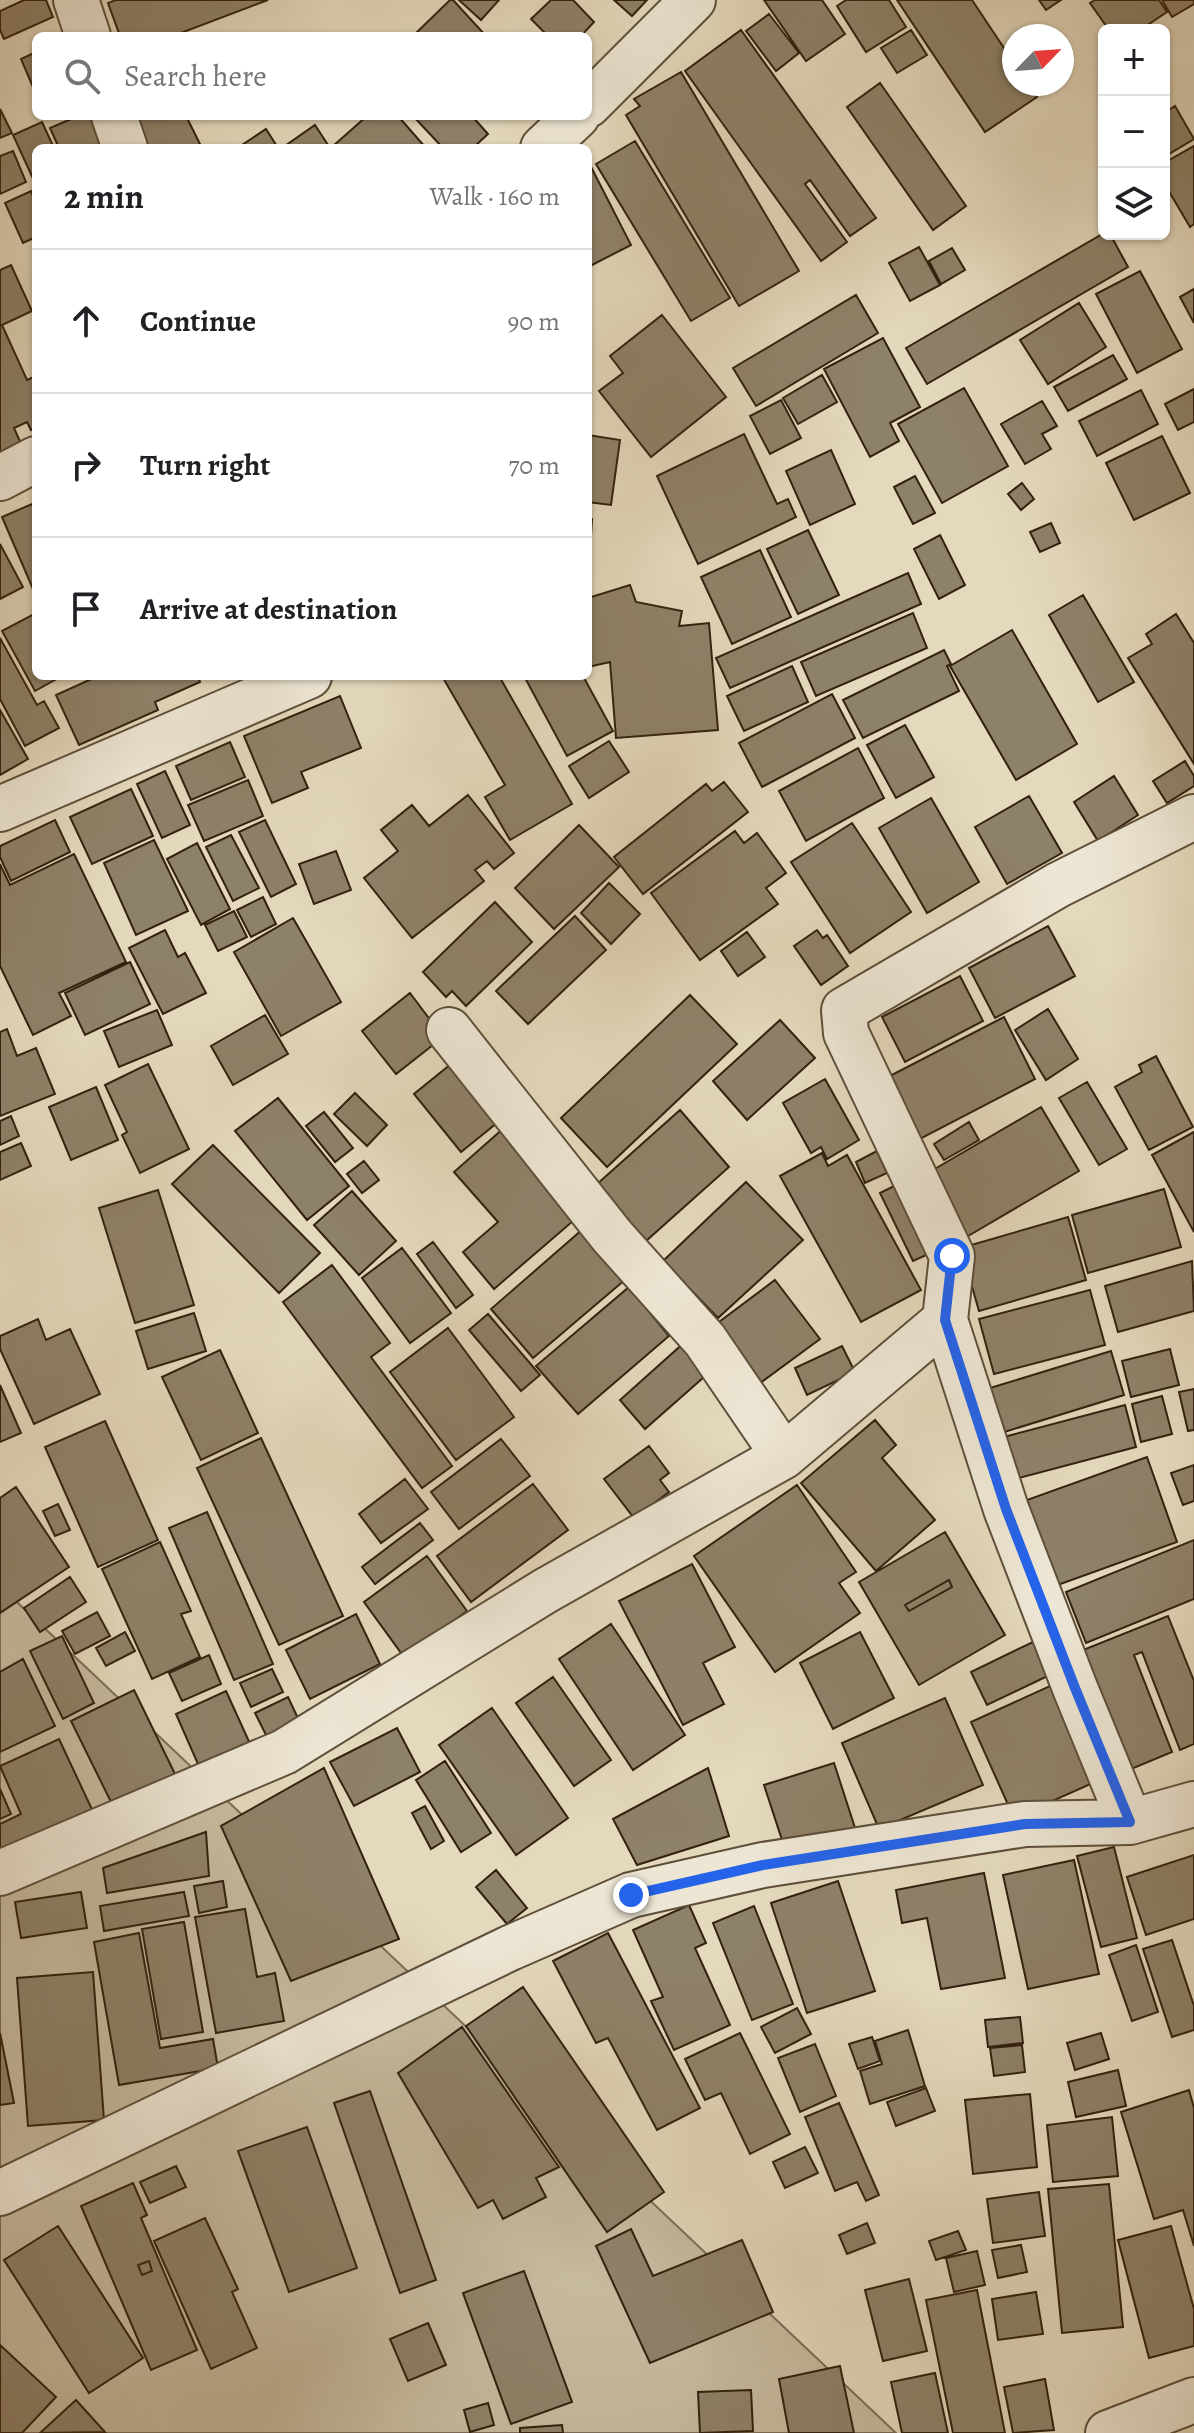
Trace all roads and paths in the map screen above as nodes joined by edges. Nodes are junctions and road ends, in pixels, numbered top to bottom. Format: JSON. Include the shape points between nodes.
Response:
{"nodes":[{"id":1,"x":76,"y":0,"type":"edge"},
{"id":2,"x":693,"y":0,"type":"edge"},
{"id":3,"x":87,"y":32,"type":"edge"},
{"id":4,"x":592,"y":101,"type":"edge"},
{"id":5,"x":115,"y":120,"type":"edge"},
{"id":6,"x":124,"y":144,"type":"edge"},
{"id":7,"x":32,"y":461,"type":"edge"},
{"id":8,"x":0,"y":478,"type":"edge"},
{"id":9,"x":288,"y":680,"type":"edge"},
{"id":10,"x":225,"y":692,"type":"edge"},
{"id":11,"x":0,"y":809,"type":"edge"},
{"id":12,"x":1194,"y":817,"type":"edge"},
{"id":13,"x":449,"y":1030,"type":"dead end"},
{"id":14,"x":945,"y":1320,"type":"junction"},
{"id":15,"x":784,"y":1456,"type":"junction"},
{"id":16,"x":1194,"y":1804,"type":"edge"},
{"id":17,"x":1130,"y":1822,"type":"junction"},
{"id":18,"x":0,"y":1873,"type":"edge"},
{"id":19,"x":0,"y":2193,"type":"edge"},
{"id":20,"x":1194,"y":2400,"type":"edge"},
{"id":21,"x":1108,"y":2433,"type":"edge"}],
"edges":[{"from":1,"to":3,"type":"street"},
{"from":2,"to":4,"type":"street"},
{"from":5,"to":6,"type":"street"},
{"from":7,"to":8,"type":"street"},
{"from":9,"to":10,"type":"street"},
{"from":10,"to":11,"type":"street"},
{"from":12,"to":14,"type":"street","via":[[1058,885],[844,1010],[846,1033],[952,1256]]},
{"from":13,"to":15,"type":"street","via":[[612,1236],[705,1340]]},
{"from":14,"to":15,"type":"street"},
{"from":14,"to":17,"type":"street","via":[[1006,1509]]},
{"from":15,"to":18,"type":"street","via":[[545,1591],[284,1752]]},
{"from":16,"to":17,"type":"street"},
{"from":17,"to":19,"type":"street","via":[[1025,1824],[763,1865],[631,1895]]},
{"from":20,"to":21,"type":"street"}]}
